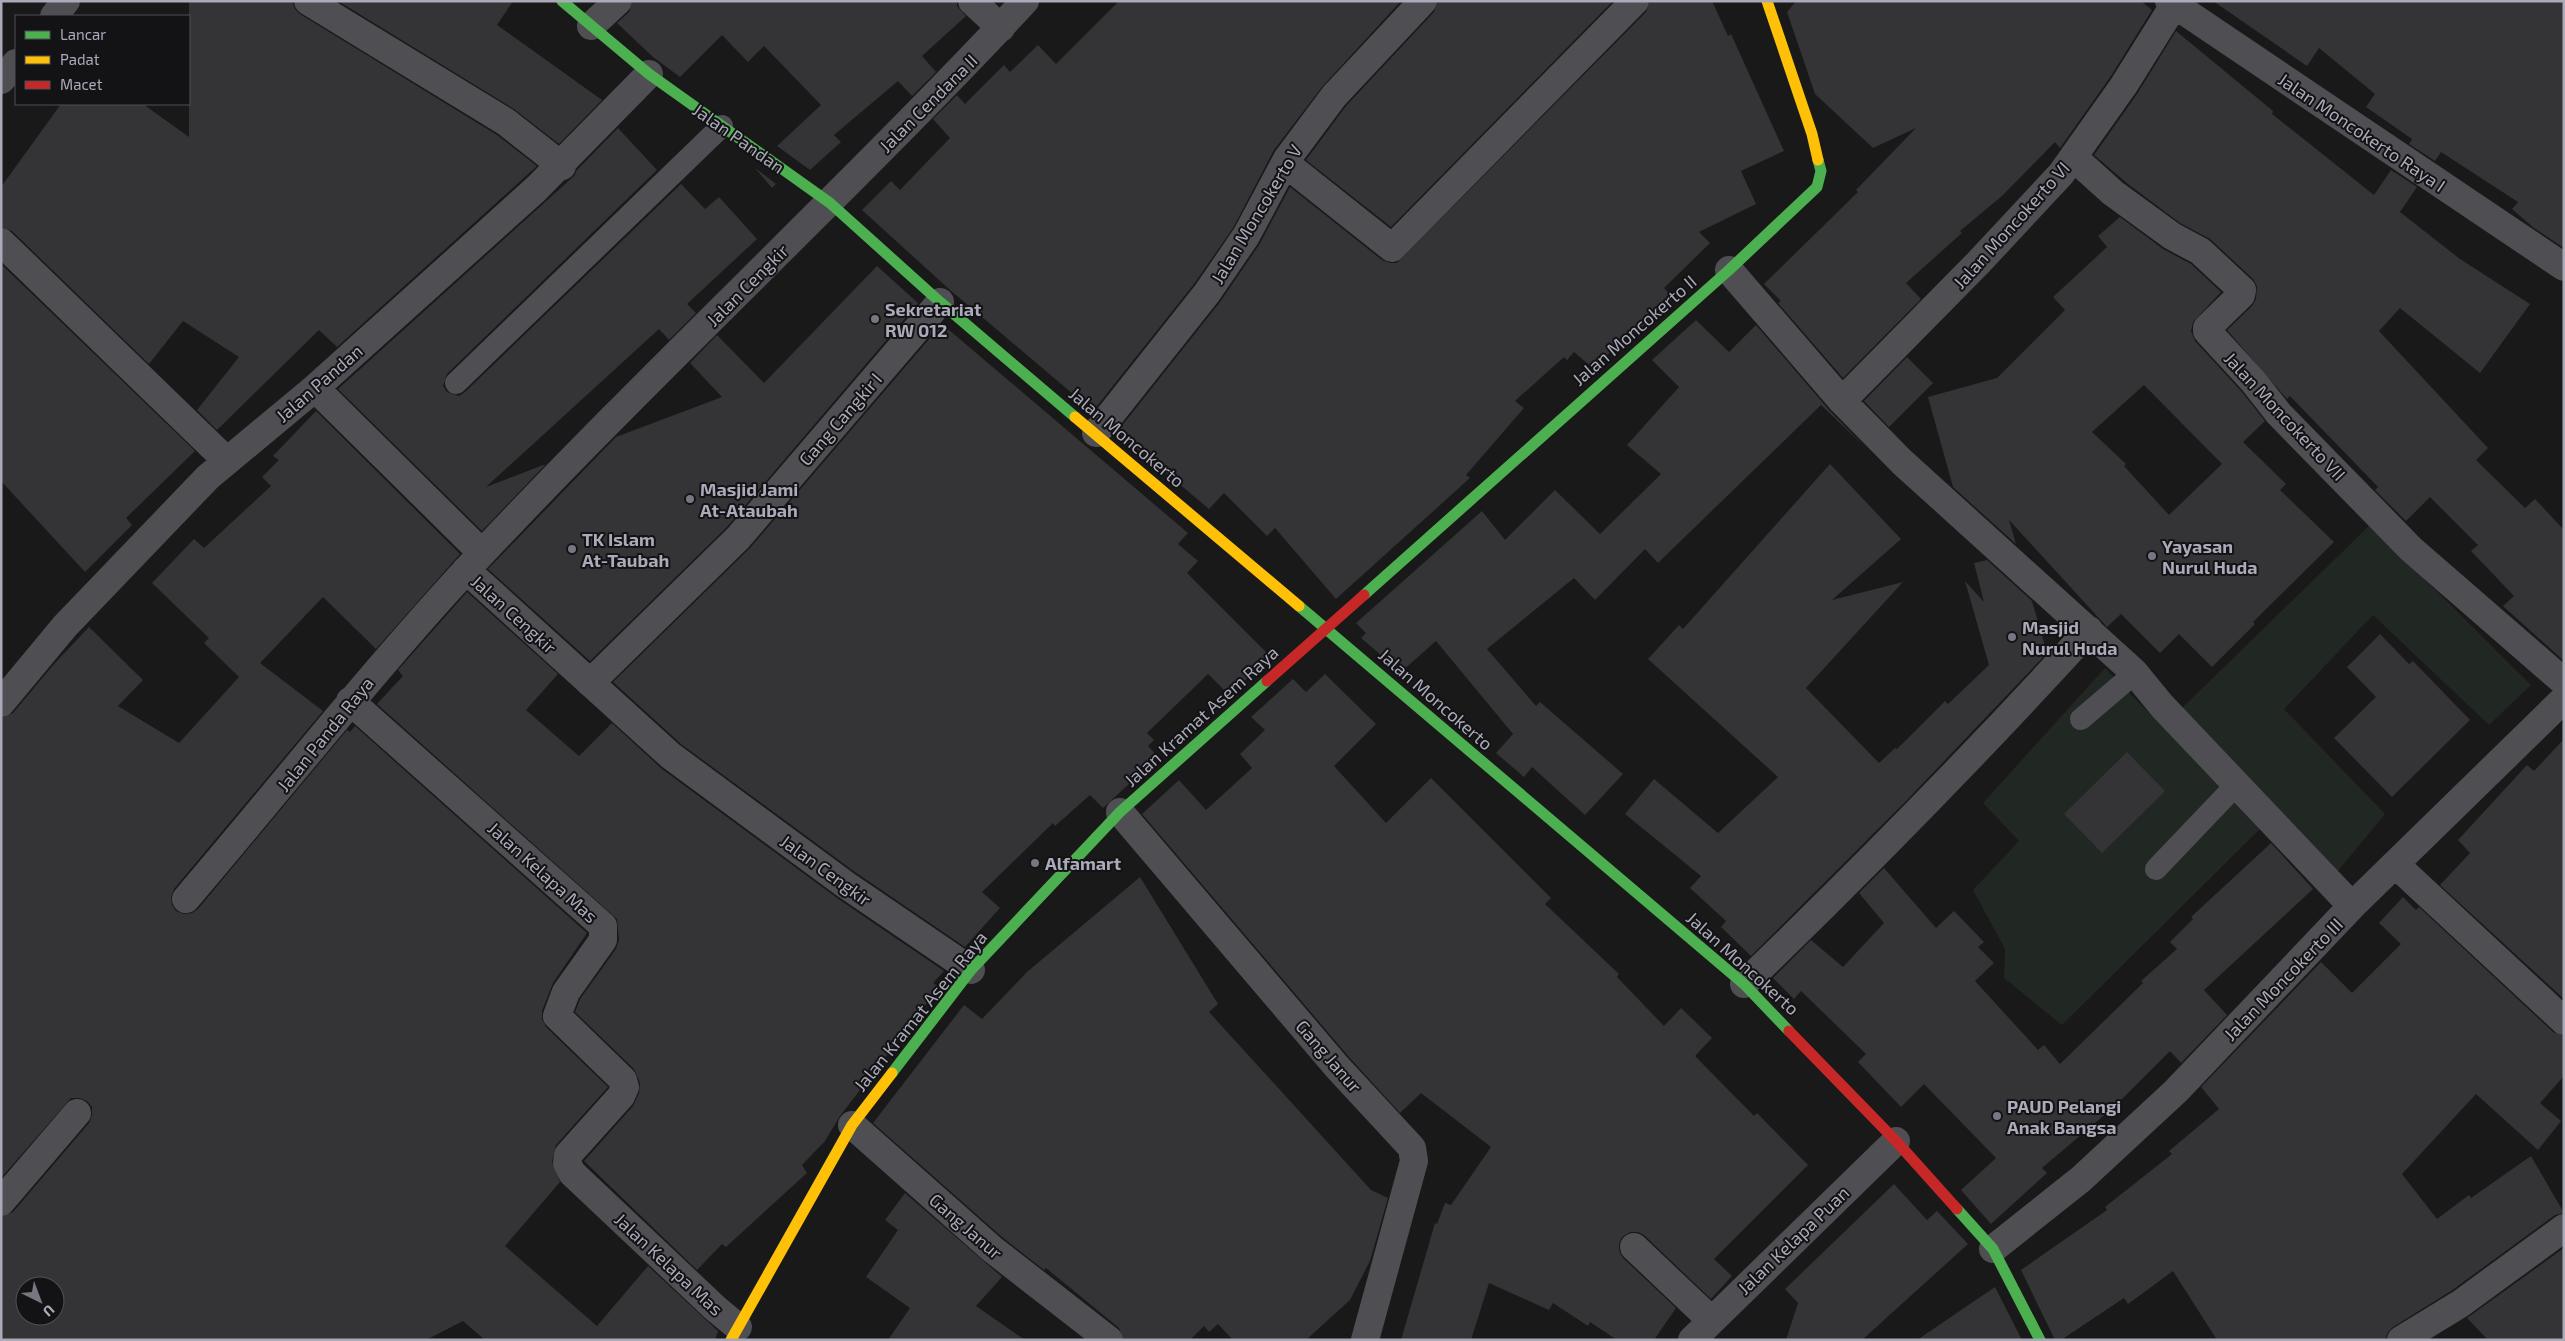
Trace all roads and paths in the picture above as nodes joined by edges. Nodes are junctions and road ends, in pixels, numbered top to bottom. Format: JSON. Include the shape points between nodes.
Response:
{"nodes":[{"id":1,"x":66,"y":1,"type":"edge"},
{"id":2,"x":308,"y":1,"type":"edge"},
{"id":3,"x":562,"y":1,"type":"edge"},
{"id":4,"x":618,"y":1,"type":"edge"},
{"id":5,"x":1025,"y":1,"type":"edge"},
{"id":6,"x":1423,"y":1,"type":"edge"},
{"id":7,"x":1635,"y":1,"type":"edge"},
{"id":8,"x":1767,"y":1,"type":"edge"},
{"id":9,"x":2182,"y":6,"type":"edge"},
{"id":10,"x":986,"y":14,"type":"edge"},
{"id":11,"x":55,"y":15,"type":"edge"},
{"id":12,"x":591,"y":26,"type":"junction"},
{"id":13,"x":15,"y":64,"type":"edge"},
{"id":14,"x":649,"y":74,"type":"junction"},
{"id":15,"x":1,"y":80,"type":"edge"},
{"id":16,"x":722,"y":126,"type":"junction"},
{"id":17,"x":2073,"y":157,"type":"junction"},
{"id":18,"x":1285,"y":163,"type":"junction"},
{"id":19,"x":562,"y":166,"type":"junction"},
{"id":20,"x":830,"y":203,"type":"junction"},
{"id":21,"x":1,"y":242,"type":"edge"},
{"id":22,"x":2560,"y":265,"type":"edge"},
{"id":23,"x":1729,"y":270,"type":"junction"},
{"id":24,"x":940,"y":302,"type":"junction"},
{"id":25,"x":456,"y":383,"type":"dead end"},
{"id":26,"x":315,"y":388,"type":"junction"},
{"id":27,"x":1842,"y":401,"type":"junction"},
{"id":28,"x":1096,"y":434,"type":"junction"},
{"id":29,"x":226,"y":460,"type":"junction"},
{"id":30,"x":474,"y":562,"type":"junction"},
{"id":31,"x":1326,"y":627,"type":"junction"},
{"id":32,"x":2089,"y":630,"type":"junction"},
{"id":33,"x":2135,"y":674,"type":"junction"},
{"id":34,"x":2564,"y":682,"type":"edge"},
{"id":35,"x":590,"y":683,"type":"junction"},
{"id":36,"x":2564,"y":699,"type":"edge"},
{"id":37,"x":350,"y":701,"type":"junction"},
{"id":38,"x":1,"y":703,"type":"edge"},
{"id":39,"x":2081,"y":719,"type":"dead end"},
{"id":40,"x":2237,"y":784,"type":"junction"},
{"id":41,"x":1120,"y":812,"type":"junction"},
{"id":42,"x":2395,"y":864,"type":"junction"},
{"id":43,"x":2156,"y":869,"type":"dead end"},
{"id":44,"x":186,"y":899,"type":"dead end"},
{"id":45,"x":2352,"y":906,"type":"junction"},
{"id":46,"x":971,"y":970,"type":"junction"},
{"id":47,"x":1744,"y":984,"type":"junction"},
{"id":48,"x":2564,"y":1021,"type":"edge"},
{"id":49,"x":77,"y":1113,"type":"dead end"},
{"id":50,"x":852,"y":1125,"type":"junction"},
{"id":51,"x":1896,"y":1141,"type":"junction"},
{"id":52,"x":1,"y":1202,"type":"edge"},
{"id":53,"x":2564,"y":1228,"type":"edge"},
{"id":54,"x":1634,"y":1247,"type":"dead end"},
{"id":55,"x":1993,"y":1248,"type":"junction"},
{"id":56,"x":734,"y":1333,"type":"edge"},
{"id":57,"x":1701,"y":1333,"type":"edge"},
{"id":58,"x":1109,"y":1340,"type":"edge"},
{"id":59,"x":1364,"y":1340,"type":"edge"},
{"id":60,"x":2040,"y":1340,"type":"edge"},
{"id":61,"x":2401,"y":1340,"type":"edge"}],
"edges":[{"from":1,"to":11,"type":"street"},
{"from":2,"to":19,"type":"street","via":[[506,122]]},
{"from":3,"to":12,"type":"street","name":"Jalan Pandan"},
{"from":4,"to":12,"type":"street"},
{"from":5,"to":10,"type":"street","name":"Jalan Cendana II"},
{"from":6,"to":18,"type":"street","name":"Jalan Moncokerto V","via":[[1334,96]]},
{"from":7,"to":18,"type":"street","via":[[1392,248]]},
{"from":8,"to":23,"type":"street","name":"Jalan Moncokerto II","via":[[1821,170],[1817,187]]},
{"from":9,"to":17,"type":"street","name":"Jalan Moncokerto VI"},
{"from":9,"to":22,"type":"street","name":"Jalan Moncokerto Raya I"},
{"from":10,"to":20,"type":"street","name":"Jalan Cendana II","via":[[936,96]]},
{"from":12,"to":14,"type":"street","name":"Jalan Pandan"},
{"from":13,"to":15,"type":"street"},
{"from":14,"to":16,"type":"street","name":"Jalan Pandan"},
{"from":14,"to":19,"type":"street","name":"Jalan Pandan"},
{"from":16,"to":20,"type":"street","name":"Jalan Pandan"},
{"from":16,"to":25,"type":"lane"},
{"from":17,"to":27,"type":"street","name":"Jalan Moncokerto VI","via":[[2005,235]]},
{"from":17,"to":34,"type":"street","name":"Jalan Moncokerto VII","via":[[2113,193],[2172,236],[2200,251],[2242,290],[2241,295],[2207,328],[2208,331],[2279,414],[2411,549]]},
{"from":18,"to":28,"type":"street","name":"Jalan Moncokerto V","via":[[1246,236],[1207,293]]},
{"from":19,"to":26,"type":"street","name":"Jalan Pandan"},
{"from":20,"to":24,"type":"street","name":"Jalan Moncokerto"},
{"from":20,"to":30,"type":"street","name":"Jalan Cengkir","via":[[572,459]]},
{"from":21,"to":29,"type":"street"},
{"from":23,"to":27,"type":"street"},
{"from":23,"to":31,"type":"street","name":"Jalan Moncokerto II"},
{"from":24,"to":28,"type":"street","name":"Jalan Moncokerto"},
{"from":24,"to":35,"type":"street","name":"Gang Cangkir I","via":[[738,538]]},
{"from":26,"to":29,"type":"street","name":"Jalan Pandan"},
{"from":26,"to":30,"type":"street"},
{"from":27,"to":32,"type":"street","via":[[1902,462]]},
{"from":28,"to":31,"type":"street","name":"Jalan Moncokerto"},
{"from":29,"to":38,"type":"street","name":"Jalan Pandan","via":[[65,626]]},
{"from":30,"to":35,"type":"street","name":"Jalan Cengkir"},
{"from":30,"to":37,"type":"street","name":"Jalan Panda Raya"},
{"from":31,"to":41,"type":"street","name":"Jalan Kramat Asem Raya"},
{"from":31,"to":47,"type":"street","name":"Jalan Moncokerto"},
{"from":32,"to":33,"type":"street"},
{"from":32,"to":47,"type":"street","via":[[1990,739]]},
{"from":33,"to":39,"type":"lane"},
{"from":33,"to":40,"type":"street"},
{"from":35,"to":46,"type":"street","name":"Jalan Cengkir","via":[[671,756],[846,885]]},
{"from":36,"to":42,"type":"street","name":"Jalan Moncokerto III"},
{"from":37,"to":44,"type":"street","name":"Jalan Panda Raya"},
{"from":37,"to":56,"type":"street","name":"Jalan Kelapa Mas","via":[[603,926],[603,940],[566,992],[557,1016],[623,1080],[625,1087],[621,1096],[568,1155],[567,1163],[572,1173],[715,1308]]},
{"from":40,"to":43,"type":"lane"},
{"from":40,"to":45,"type":"street"},
{"from":41,"to":46,"type":"street","name":"Jalan Kramat Asem Raya"},
{"from":41,"to":59,"type":"street","name":"Gang Janur","via":[[1337,1066],[1412,1148],[1414,1161]]},
{"from":42,"to":45,"type":"street","name":"Jalan Moncokerto III"},
{"from":42,"to":48,"type":"street"},
{"from":45,"to":55,"type":"street","name":"Jalan Moncokerto III","via":[[2176,1091],[2081,1179]]},
{"from":46,"to":50,"type":"street","name":"Jalan Kramat Asem Raya"},
{"from":47,"to":51,"type":"street","name":"Jalan Moncokerto"},
{"from":49,"to":52,"type":"street"},
{"from":50,"to":56,"type":"street","name":"Jalan Kramat Asem Raya"},
{"from":50,"to":58,"type":"street","name":"Gang Janur","via":[[992,1250]]},
{"from":51,"to":55,"type":"street","name":"Jalan Moncokerto"},
{"from":51,"to":57,"type":"street","name":"Jalan Kelapa Puan"},
{"from":53,"to":61,"type":"street","via":[[2460,1304]]},
{"from":54,"to":57,"type":"street"},
{"from":55,"to":60,"type":"street","name":"Jalan Moncokerto"}]}
